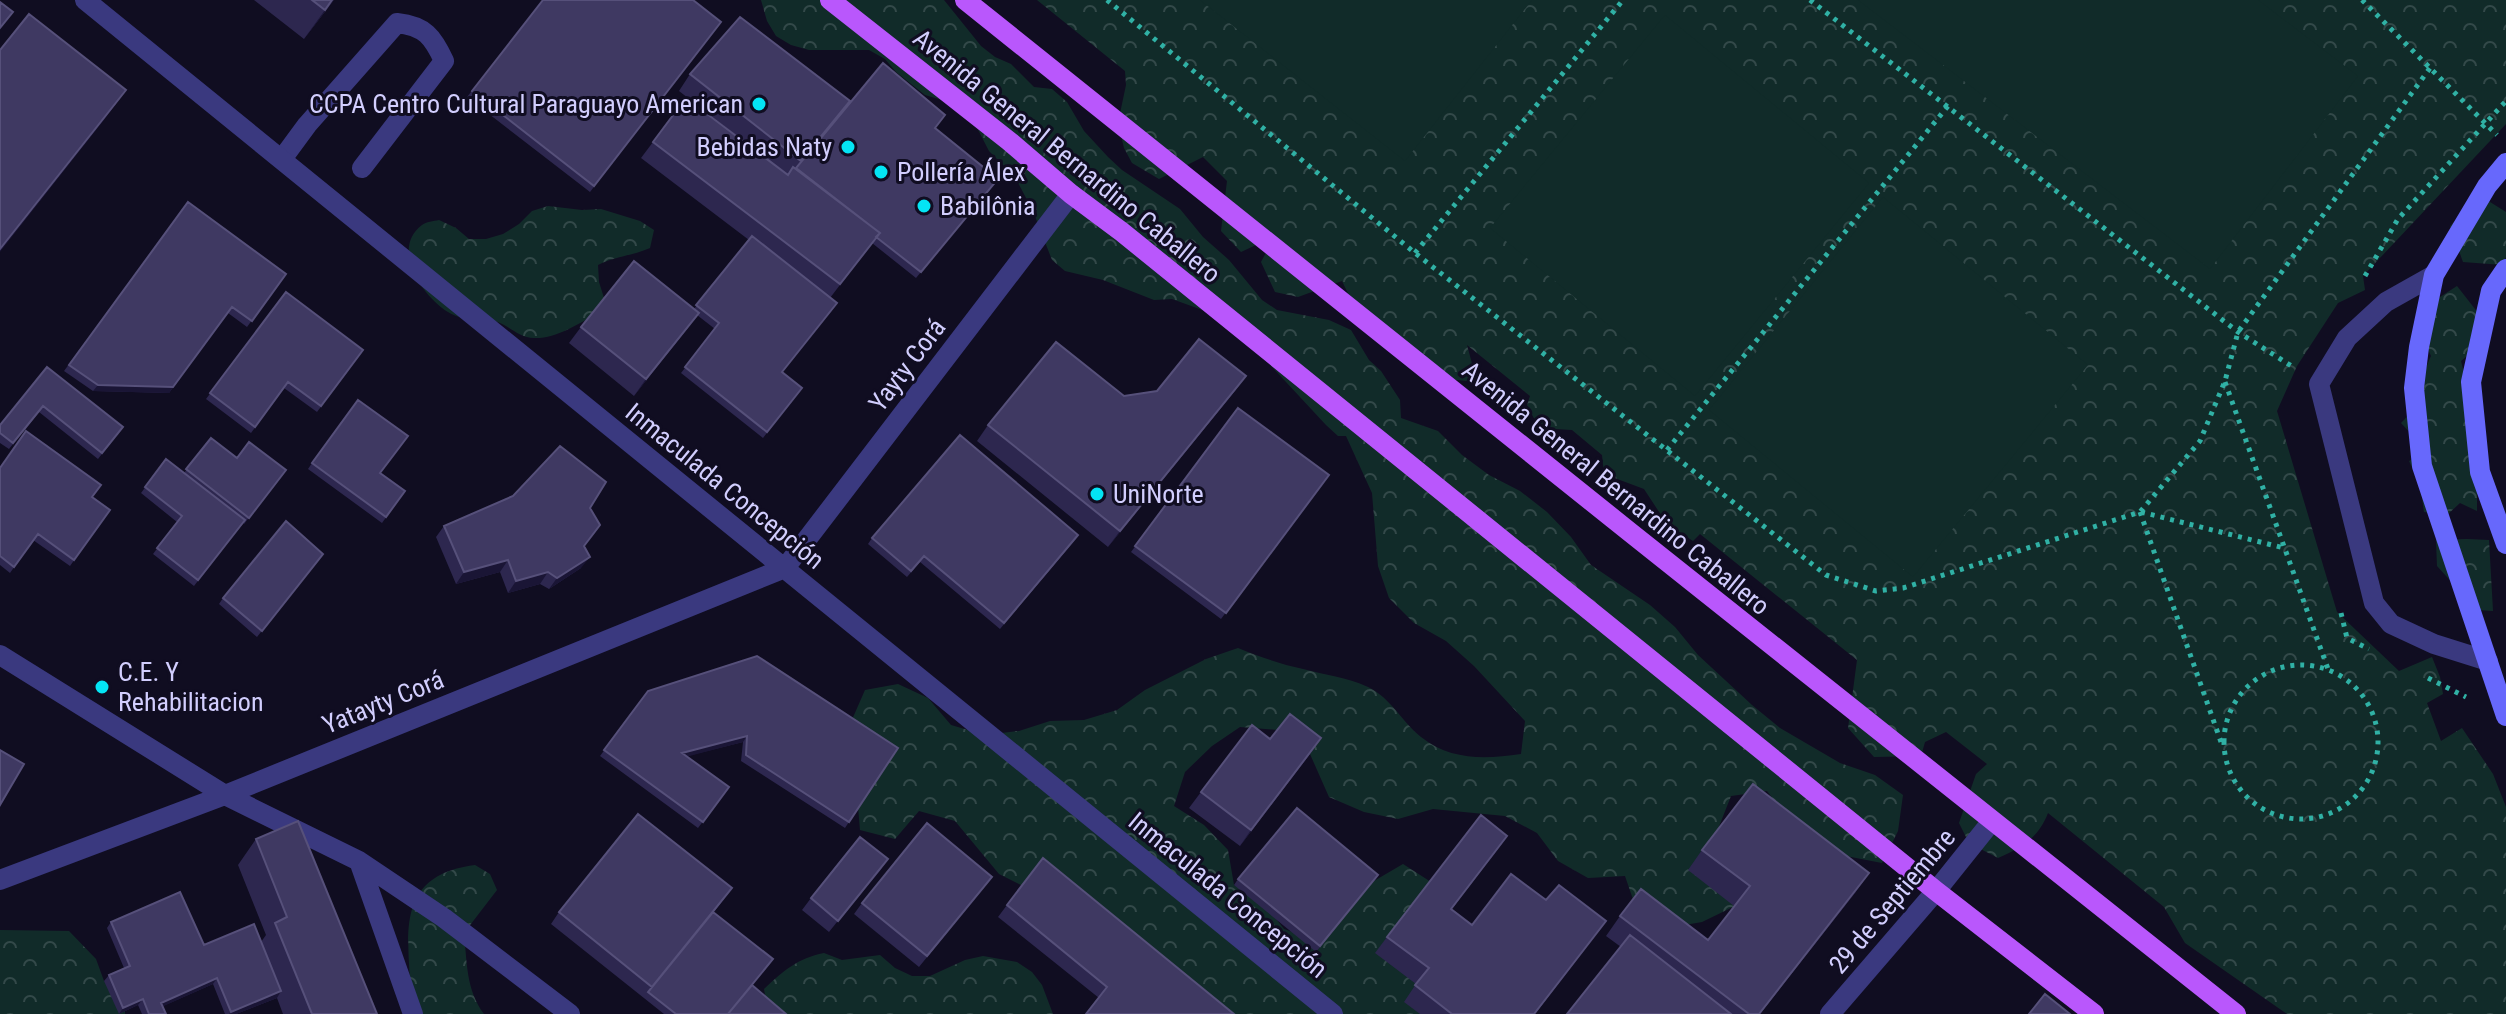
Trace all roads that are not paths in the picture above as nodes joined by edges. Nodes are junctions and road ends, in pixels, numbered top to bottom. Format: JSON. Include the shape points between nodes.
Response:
{"nodes":[{"id":1,"x":85,"y":0,"type":"edge"},
{"id":2,"x":830,"y":0,"type":"edge"},
{"id":3,"x":965,"y":0,"type":"edge"},
{"id":4,"x":282,"y":159,"type":"junction"},
{"id":5,"x":2506,"y":163,"type":"edge"},
{"id":6,"x":362,"y":168,"type":"dead end"},
{"id":7,"x":1071,"y":194,"type":"junction"},
{"id":8,"x":2506,"y":269,"type":"edge"},
{"id":9,"x":2434,"y":275,"type":"junction"},
{"id":10,"x":2506,"y":544,"type":"edge"},
{"id":11,"x":785,"y":568,"type":"junction"},
{"id":12,"x":0,"y":655,"type":"edge"},
{"id":13,"x":2488,"y":661,"type":"junction"},
{"id":14,"x":2506,"y":716,"type":"edge"},
{"id":15,"x":225,"y":795,"type":"junction"},
{"id":16,"x":1992,"y":821,"type":"junction"},
{"id":17,"x":359,"y":861,"type":"junction"},
{"id":18,"x":0,"y":880,"type":"edge"},
{"id":19,"x":1936,"y":891,"type":"junction"},
{"id":20,"x":413,"y":1014,"type":"edge"},
{"id":21,"x":570,"y":1014,"type":"edge"},
{"id":22,"x":1333,"y":1014,"type":"edge"},
{"id":23,"x":1830,"y":1014,"type":"edge"},
{"id":24,"x":2094,"y":1014,"type":"edge"},
{"id":25,"x":2236,"y":1014,"type":"edge"}],
"edges":[{"from":1,"to":4,"type":"street","name":"Inmaculada Concepción"},
{"from":2,"to":7,"type":"main road","name":"Avenida General Bernardino Caballero"},
{"from":3,"to":16,"type":"main road","name":"Avenida General Bernardino Caballero"},
{"from":4,"to":6,"type":"street","via":[[397,23],[412,24],[434,38],[444,61]]},
{"from":4,"to":11,"type":"street","name":"Inmaculada Concepción"},
{"from":5,"to":9,"type":"street"},
{"from":7,"to":11,"type":"street","name":"Yayty Corá"},
{"from":7,"to":19,"type":"main road","name":"Avenida General Bernardino Caballero"},
{"from":8,"to":10,"type":"street","via":[[2491,291],[2471,382],[2480,472]]},
{"from":9,"to":13,"type":"street","via":[[2414,388],[2422,466]]},
{"from":9,"to":13,"type":"street","via":[[2386,302],[2347,338],[2319,384],[2374,603],[2391,624]]},
{"from":11,"to":15,"type":"street","name":"Yatayty Corá"},
{"from":11,"to":22,"type":"street","name":"Inmaculada Concepción"},
{"from":12,"to":15,"type":"street"},
{"from":13,"to":14,"type":"street"},
{"from":15,"to":17,"type":"street"},
{"from":15,"to":18,"type":"street","name":"Yatayty Corá"},
{"from":16,"to":19,"type":"street","name":"29 de Septiembre"},
{"from":16,"to":25,"type":"main road","name":"Avenida General Bernardino Caballero"},
{"from":17,"to":20,"type":"street"},
{"from":17,"to":21,"type":"street"},
{"from":19,"to":23,"type":"street","name":"29 de Septiembre"},
{"from":19,"to":24,"type":"main road","name":"Avenida General Bernardino Caballero"}]}
